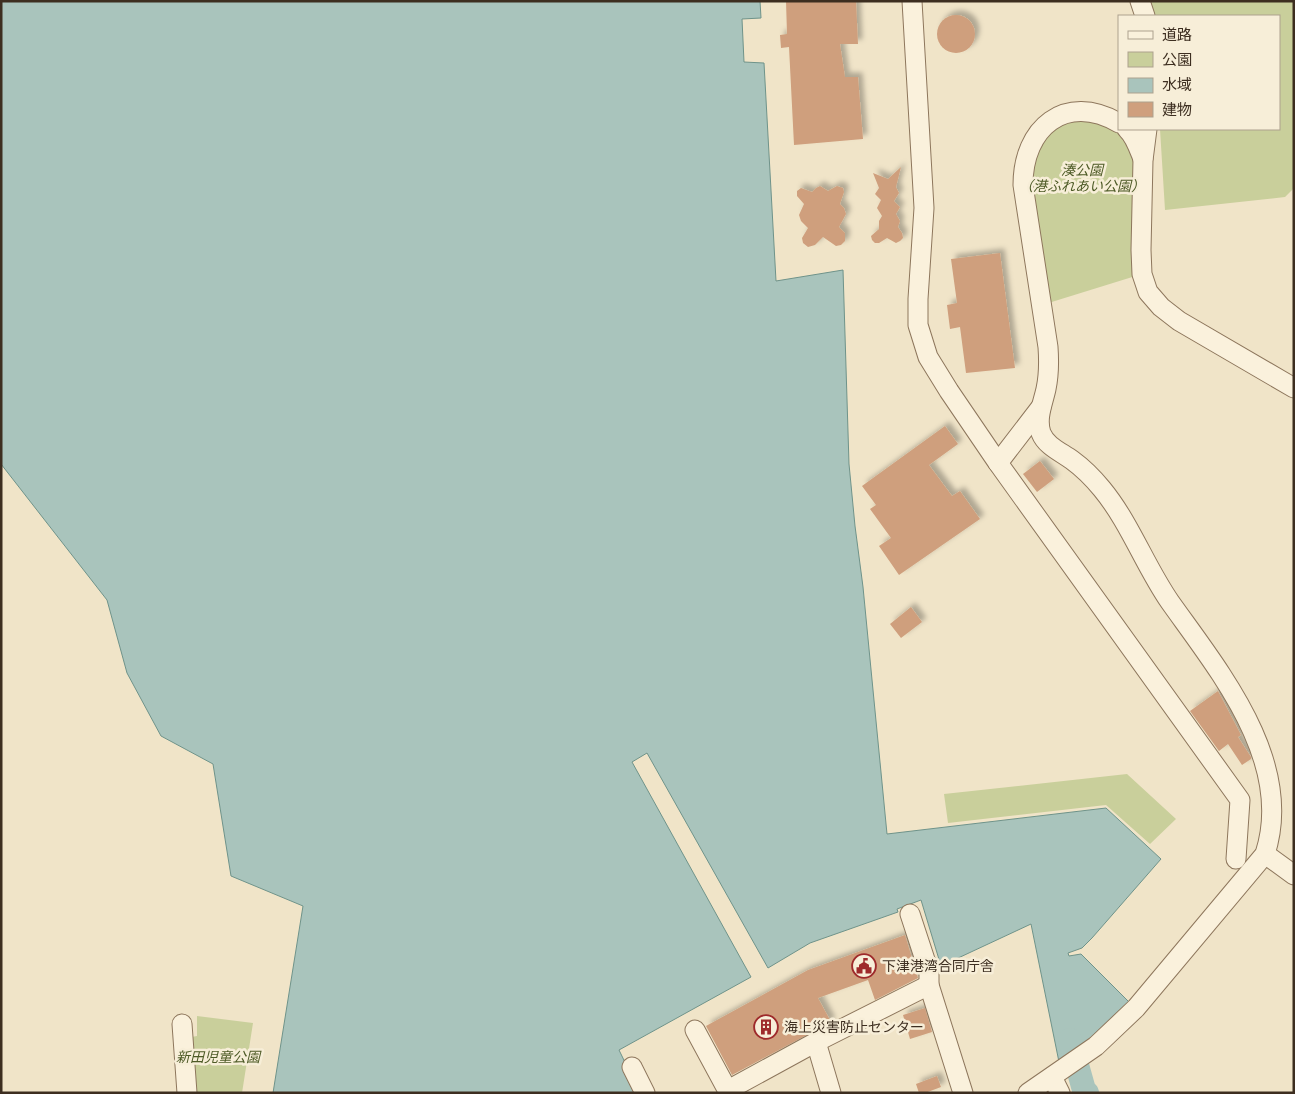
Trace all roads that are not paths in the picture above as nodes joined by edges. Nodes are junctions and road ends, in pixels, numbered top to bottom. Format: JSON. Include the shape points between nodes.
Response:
{"nodes":[{"id":1,"x":912,"y":1,"type":"edge"},
{"id":2,"x":1140,"y":1,"type":"edge"},
{"id":3,"x":1145,"y":15,"type":"edge"},
{"id":4,"x":1115,"y":119,"type":"edge"},
{"id":5,"x":1127,"y":130,"type":"edge"},
{"id":6,"x":1147,"y":130,"type":"edge"},
{"id":7,"x":1143,"y":160,"type":"junction"},
{"id":8,"x":1294,"y":388,"type":"edge"},
{"id":9,"x":1041,"y":406,"type":"junction"},
{"id":10,"x":998,"y":463,"type":"junction"},
{"id":11,"x":1265,"y":854,"type":"junction"},
{"id":12,"x":1236,"y":859,"type":"dead end"},
{"id":13,"x":1294,"y":875,"type":"edge"},
{"id":14,"x":910,"y":914,"type":"dead end"},
{"id":15,"x":929,"y":985,"type":"junction"},
{"id":16,"x":182,"y":1024,"type":"dead end"},
{"id":17,"x":695,"y":1030,"type":"dead end"},
{"id":18,"x":816,"y":1042,"type":"junction"},
{"id":19,"x":632,"y":1067,"type":"dead end"},
{"id":20,"x":1057,"y":1081,"type":"edge"},
{"id":21,"x":728,"y":1091,"type":"edge"},
{"id":22,"x":187,"y":1093,"type":"edge"},
{"id":23,"x":645,"y":1093,"type":"edge"},
{"id":24,"x":831,"y":1093,"type":"edge"},
{"id":25,"x":963,"y":1093,"type":"edge"},
{"id":26,"x":1028,"y":1093,"type":"edge"}],
"edges":[{"from":1,"to":10,"type":"street","via":[[924,208],[918,325],[928,357]]},
{"from":2,"to":3,"type":"street"},
{"from":4,"to":9,"type":"street","via":[[1077,111],[1062,115],[1046,123],[1029,145],[1025,156],[1022,185],[1048,347],[1049,369]]},
{"from":5,"to":7,"type":"street"},
{"from":6,"to":7,"type":"street"},
{"from":7,"to":8,"type":"street","via":[[1140,250],[1142,274],[1148,292],[1179,322]]},
{"from":9,"to":10,"type":"street"},
{"from":9,"to":11,"type":"street","via":[[1039,426],[1042,435],[1104,490],[1170,601],[1246,698],[1273,746],[1281,771],[1284,804],[1278,833]]},
{"from":10,"to":12,"type":"street","via":[[1240,800]]},
{"from":11,"to":13,"type":"street"},
{"from":11,"to":20,"type":"street","via":[[1136,1008]]},
{"from":14,"to":15,"type":"street","via":[[929,972]]},
{"from":15,"to":18,"type":"street"},
{"from":15,"to":25,"type":"street"},
{"from":16,"to":22,"type":"street"},
{"from":17,"to":21,"type":"street"},
{"from":18,"to":21,"type":"street"},
{"from":18,"to":24,"type":"street"},
{"from":19,"to":23,"type":"street"},
{"from":20,"to":26,"type":"street"}]}
